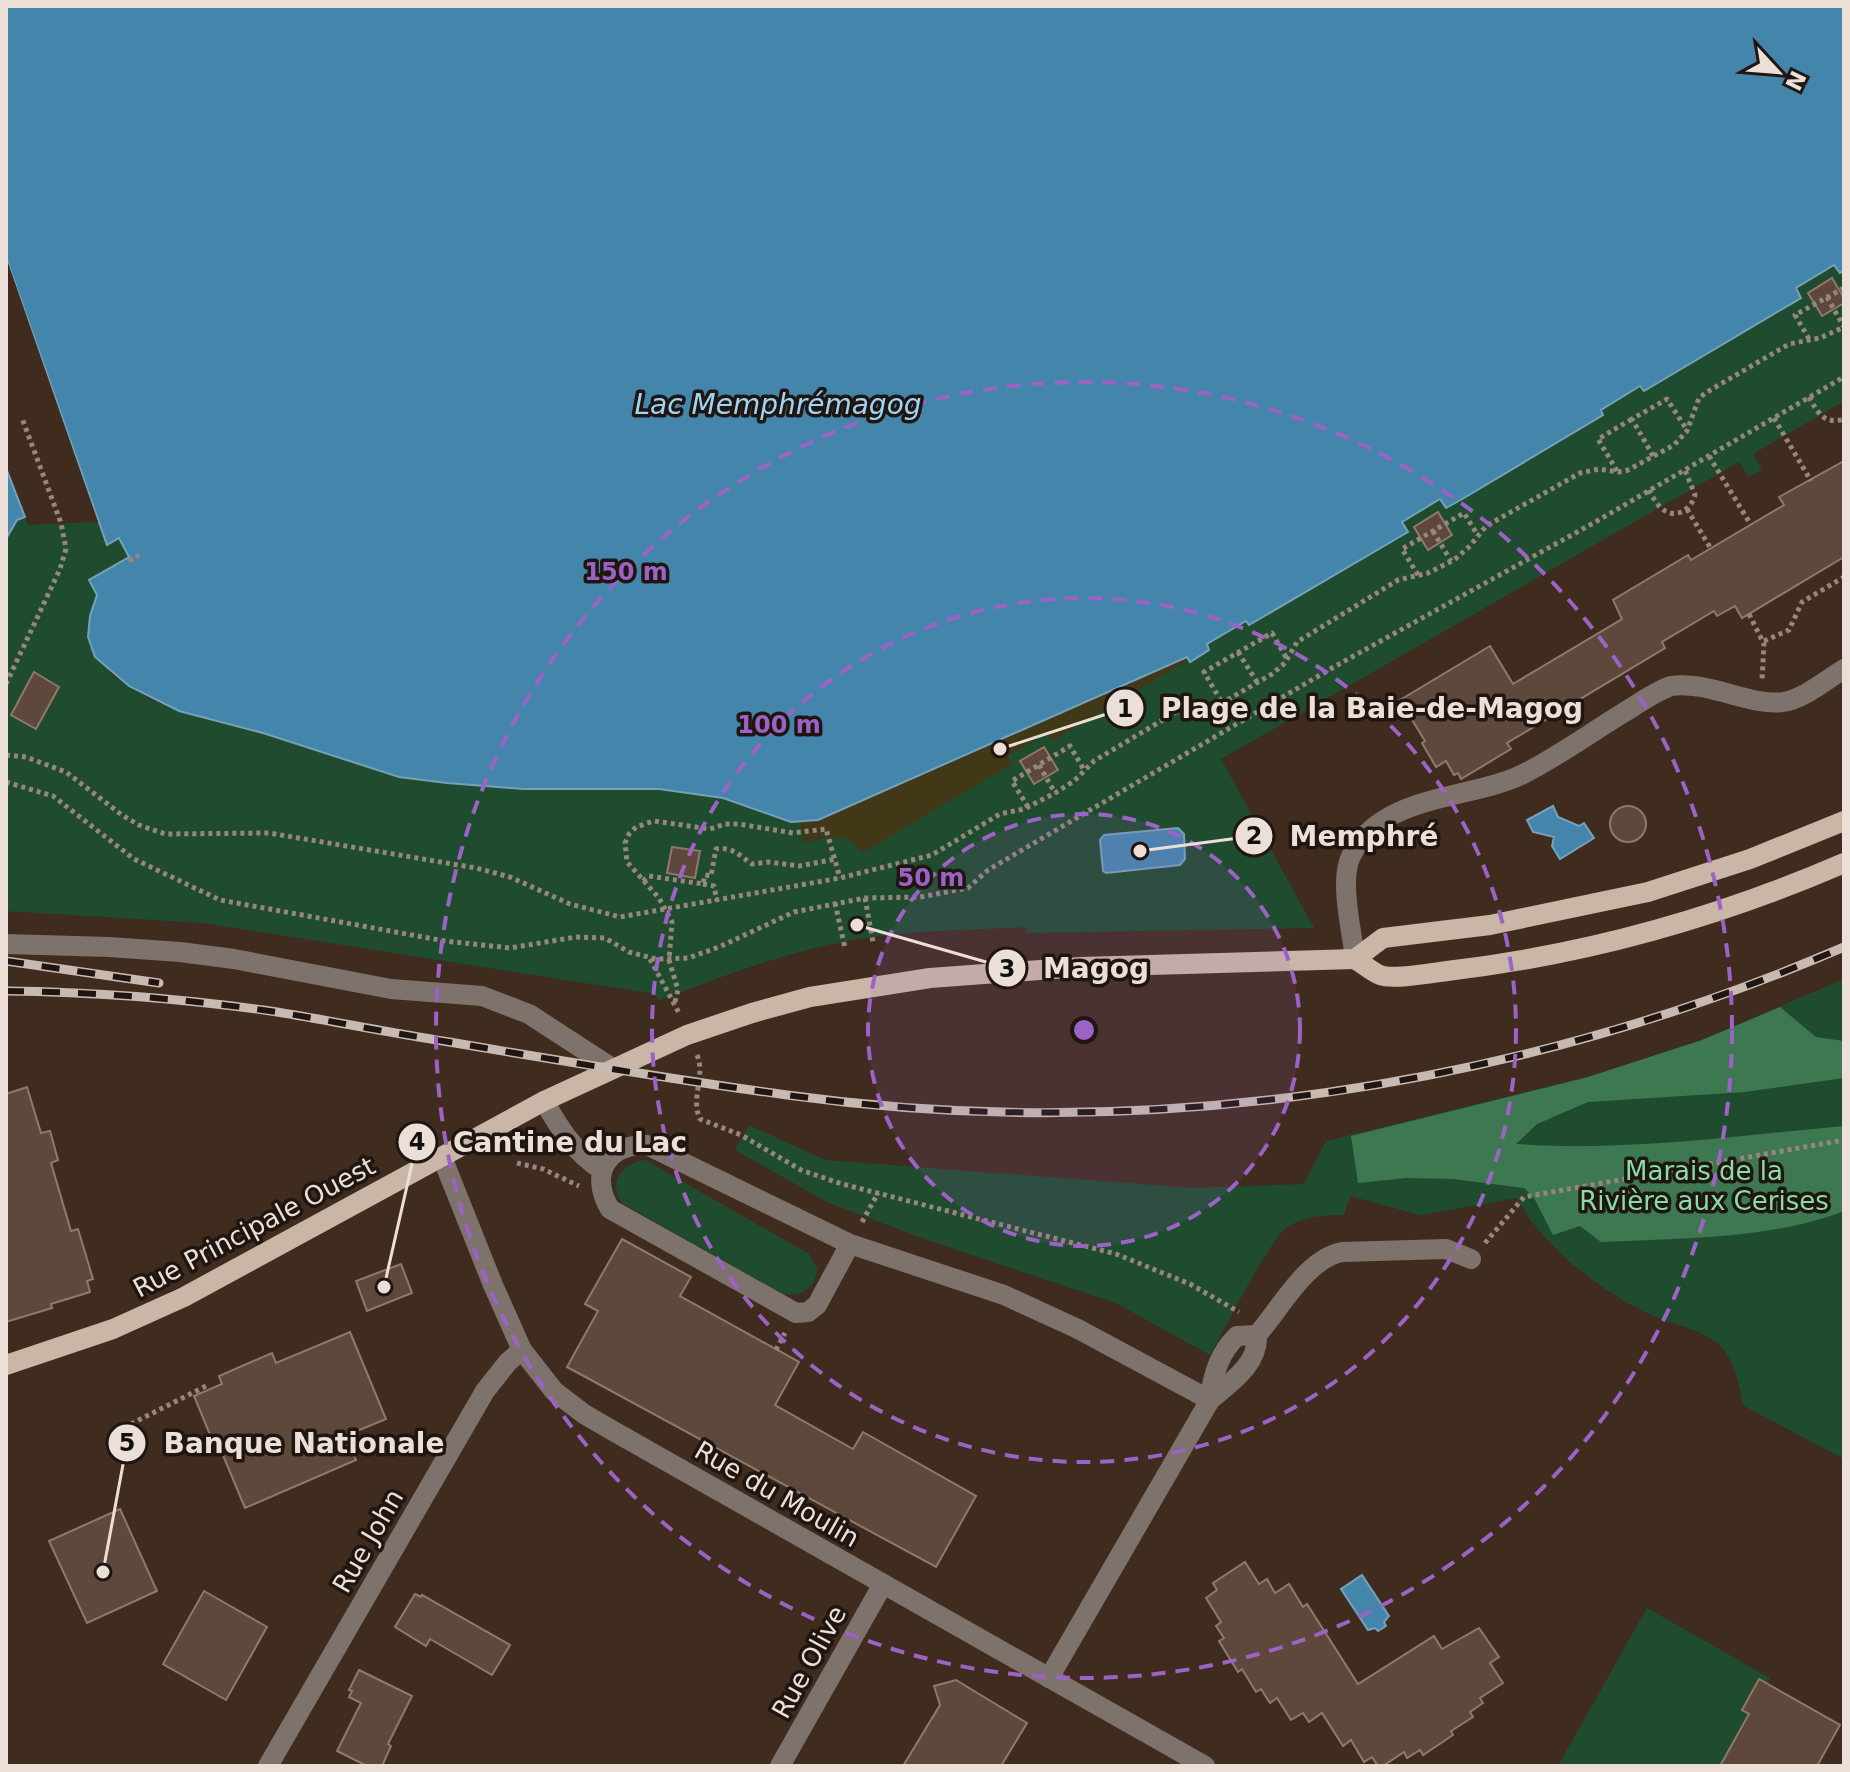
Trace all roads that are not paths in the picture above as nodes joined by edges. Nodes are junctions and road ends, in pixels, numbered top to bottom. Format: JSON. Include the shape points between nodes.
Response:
{"nodes":[{"id":1,"x":1844,"y":669,"type":"edge"},
{"id":2,"x":1844,"y":821,"type":"edge"},
{"id":3,"x":1844,"y":863,"type":"edge"},
{"id":4,"x":6,"y":944,"type":"edge"},
{"id":5,"x":1355,"y":959,"type":"junction"},
{"id":6,"x":612,"y":1068,"type":"junction"},
{"id":7,"x":544,"y":1101,"type":"junction"},
{"id":8,"x":442,"y":1157,"type":"junction"},
{"id":9,"x":602,"y":1170,"type":"junction"},
{"id":10,"x":850,"y":1244,"type":"junction"},
{"id":11,"x":1471,"y":1259,"type":"road end"},
{"id":12,"x":522,"y":1350,"type":"junction"},
{"id":13,"x":6,"y":1365,"type":"edge"},
{"id":14,"x":1210,"y":1400,"type":"junction"},
{"id":15,"x":883,"y":1584,"type":"junction"},
{"id":16,"x":1049,"y":1678,"type":"junction"},
{"id":17,"x":268,"y":1766,"type":"edge"},
{"id":18,"x":780,"y":1766,"type":"edge"},
{"id":19,"x":1205,"y":1766,"type":"edge"}],
"edges":[{"from":1,"to":5,"type":"street","via":[[1778,703],[1671,686],[1517,777],[1432,799],[1390,818],[1358,846],[1348,868]]},
{"from":2,"to":5,"type":"main road","via":[[1648,892],[1504,923],[1383,938]]},
{"from":3,"to":5,"type":"main road","name":"Rue Principale Ouest","via":[[1704,916],[1545,957],[1382,977]]},
{"from":4,"to":6,"type":"street","via":[[180,952],[391,989],[482,996],[529,1014]]},
{"from":5,"to":6,"type":"main road","name":"Rue Principale Ouest","via":[[1081,967],[877,985],[752,1013]]},
{"from":6,"to":7,"type":"main road","name":"Rue Principale Ouest"},
{"from":7,"to":8,"type":"main road","name":"Rue Principale Ouest"},
{"from":7,"to":9,"type":"street","via":[[568,1141]]},
{"from":8,"to":12,"type":"street","name":"Rue du Moulin"},
{"from":8,"to":13,"type":"main road","name":"Rue Principale Ouest","via":[[184,1297],[113,1329]]},
{"from":9,"to":10,"type":"street","via":[[620,1149],[647,1145]]},
{"from":9,"to":10,"type":"street","via":[[600,1183],[610,1209],[796,1313],[817,1305]]},
{"from":10,"to":14,"type":"street","via":[[1004,1295]]},
{"from":11,"to":14,"type":"street","via":[[1446,1249],[1334,1254],[1320,1261],[1257,1335],[1251,1360]]},
{"from":12,"to":15,"type":"street","name":"Rue du Moulin","via":[[554,1391],[584,1414]]},
{"from":12,"to":17,"type":"street","name":"Rue John","via":[[485,1391]]},
{"from":14,"to":16,"type":"street"},
{"from":15,"to":16,"type":"street","name":"Rue du Moulin"},
{"from":15,"to":18,"type":"street","name":"Rue Olive"},
{"from":16,"to":19,"type":"street","name":"Rue du Moulin"}]}
